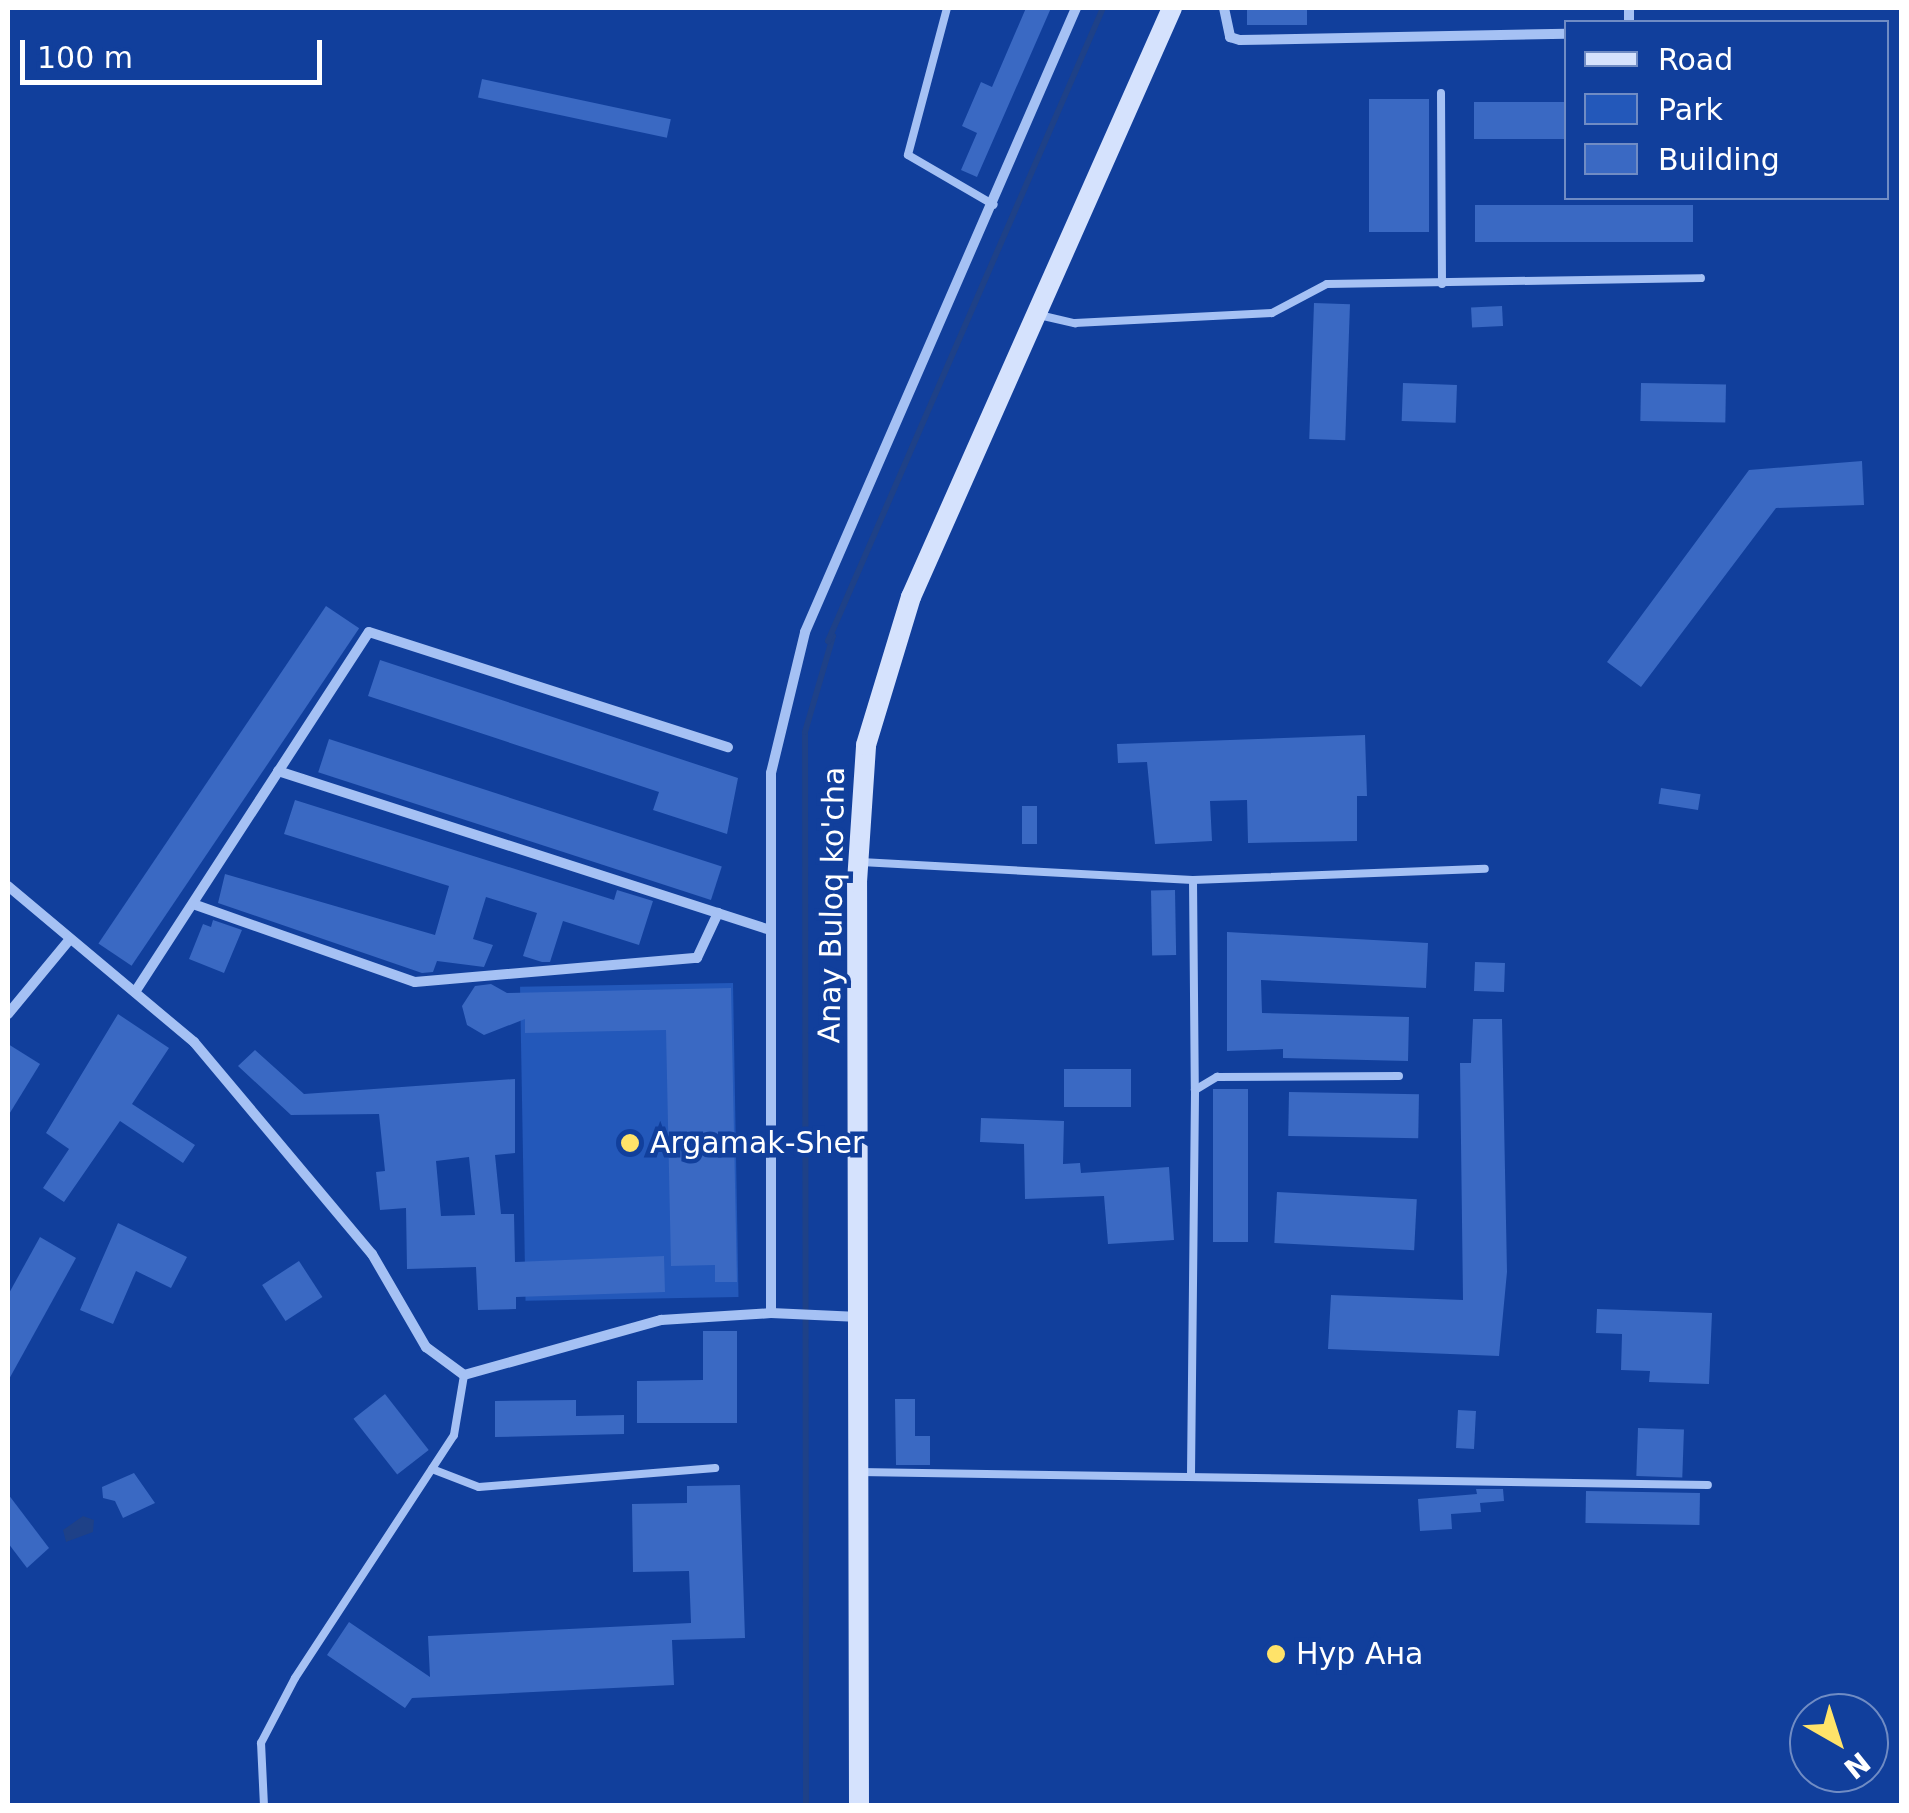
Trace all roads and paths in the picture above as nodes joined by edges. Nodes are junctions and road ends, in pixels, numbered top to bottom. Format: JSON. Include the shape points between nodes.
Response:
{"nodes":[{"id":1,"x":947,"y":8,"type":"edge"},
{"id":2,"x":1076,"y":8,"type":"edge"},
{"id":3,"x":1172,"y":8,"type":"edge"},
{"id":4,"x":1224,"y":8,"type":"edge"},
{"id":5,"x":1564,"y":34,"type":"edge"},
{"id":6,"x":1440,"y":93,"type":"dead end"},
{"id":7,"x":994,"y":205,"type":"junction"},
{"id":8,"x":1701,"y":278,"type":"dead end"},
{"id":9,"x":1442,"y":284,"type":"junction"},
{"id":10,"x":1039,"y":315,"type":"junction"},
{"id":11,"x":728,"y":746,"type":"dead end"},
{"id":12,"x":278,"y":772,"type":"junction"},
{"id":13,"x":858,"y":862,"type":"junction"},
{"id":14,"x":1485,"y":870,"type":"dead end"},
{"id":15,"x":1193,"y":880,"type":"junction"},
{"id":16,"x":8,"y":886,"type":"edge"},
{"id":17,"x":192,"y":904,"type":"junction"},
{"id":18,"x":718,"y":913,"type":"junction"},
{"id":19,"x":767,"y":929,"type":"junction"},
{"id":20,"x":70,"y":939,"type":"junction"},
{"id":21,"x":135,"y":992,"type":"junction"},
{"id":22,"x":8,"y":1014,"type":"edge"},
{"id":23,"x":1399,"y":1076,"type":"dead end"},
{"id":24,"x":1195,"y":1090,"type":"junction"},
{"id":25,"x":770,"y":1313,"type":"junction"},
{"id":26,"x":858,"y":1317,"type":"junction"},
{"id":27,"x":464,"y":1375,"type":"junction"},
{"id":28,"x":715,"y":1468,"type":"dead end"},
{"id":29,"x":432,"y":1469,"type":"junction"},
{"id":30,"x":859,"y":1472,"type":"junction"},
{"id":31,"x":1191,"y":1476,"type":"junction"},
{"id":32,"x":1708,"y":1485,"type":"dead end"},
{"id":33,"x":264,"y":1806,"type":"edge"},
{"id":34,"x":859,"y":1806,"type":"edge"}],
"edges":[{"from":1,"to":7,"type":"lane","via":[[908,156]]},
{"from":2,"to":7,"type":"street"},
{"from":3,"to":10,"type":"main road","name":"Anay Buloq ko'cha"},
{"from":4,"to":5,"type":"street","via":[[1230,37],[1240,40]]},
{"from":6,"to":9,"type":"lane"},
{"from":7,"to":19,"type":"street","via":[[806,632],[771,773]]},
{"from":8,"to":9,"type":"lane"},
{"from":9,"to":10,"type":"lane","via":[[1326,284],[1272,314],[1074,323]]},
{"from":10,"to":13,"type":"main road","name":"Anay Buloq ko'cha","via":[[893,645],[866,744]]},
{"from":11,"to":12,"type":"street","via":[[369,632]]},
{"from":12,"to":17,"type":"street"},
{"from":12,"to":18,"type":"street"},
{"from":13,"to":15,"type":"lane"},
{"from":13,"to":26,"type":"main road","name":"Anay Buloq ko'cha"},
{"from":14,"to":15,"type":"lane"},
{"from":15,"to":24,"type":"lane"},
{"from":16,"to":20,"type":"street"},
{"from":17,"to":18,"type":"street","via":[[414,982],[697,958]]},
{"from":17,"to":21,"type":"street"},
{"from":18,"to":19,"type":"street"},
{"from":19,"to":25,"type":"street","via":[[776,1096]]},
{"from":20,"to":21,"type":"street"},
{"from":20,"to":22,"type":"street"},
{"from":21,"to":27,"type":"street","via":[[194,1042],[285,1145],[372,1254],[426,1347]]},
{"from":23,"to":24,"type":"lane","via":[[1217,1077]]},
{"from":24,"to":31,"type":"lane"},
{"from":25,"to":26,"type":"street"},
{"from":25,"to":27,"type":"street","via":[[661,1320]]},
{"from":26,"to":30,"type":"main road","name":"Anay Buloq ko'cha"},
{"from":27,"to":29,"type":"lane","via":[[454,1436]]},
{"from":28,"to":29,"type":"lane","via":[[478,1487]]},
{"from":29,"to":33,"type":"lane","via":[[295,1678],[261,1744]]},
{"from":30,"to":31,"type":"lane"},
{"from":30,"to":34,"type":"main road","name":"Anay Buloq ko'cha"},
{"from":31,"to":32,"type":"lane"}]}
